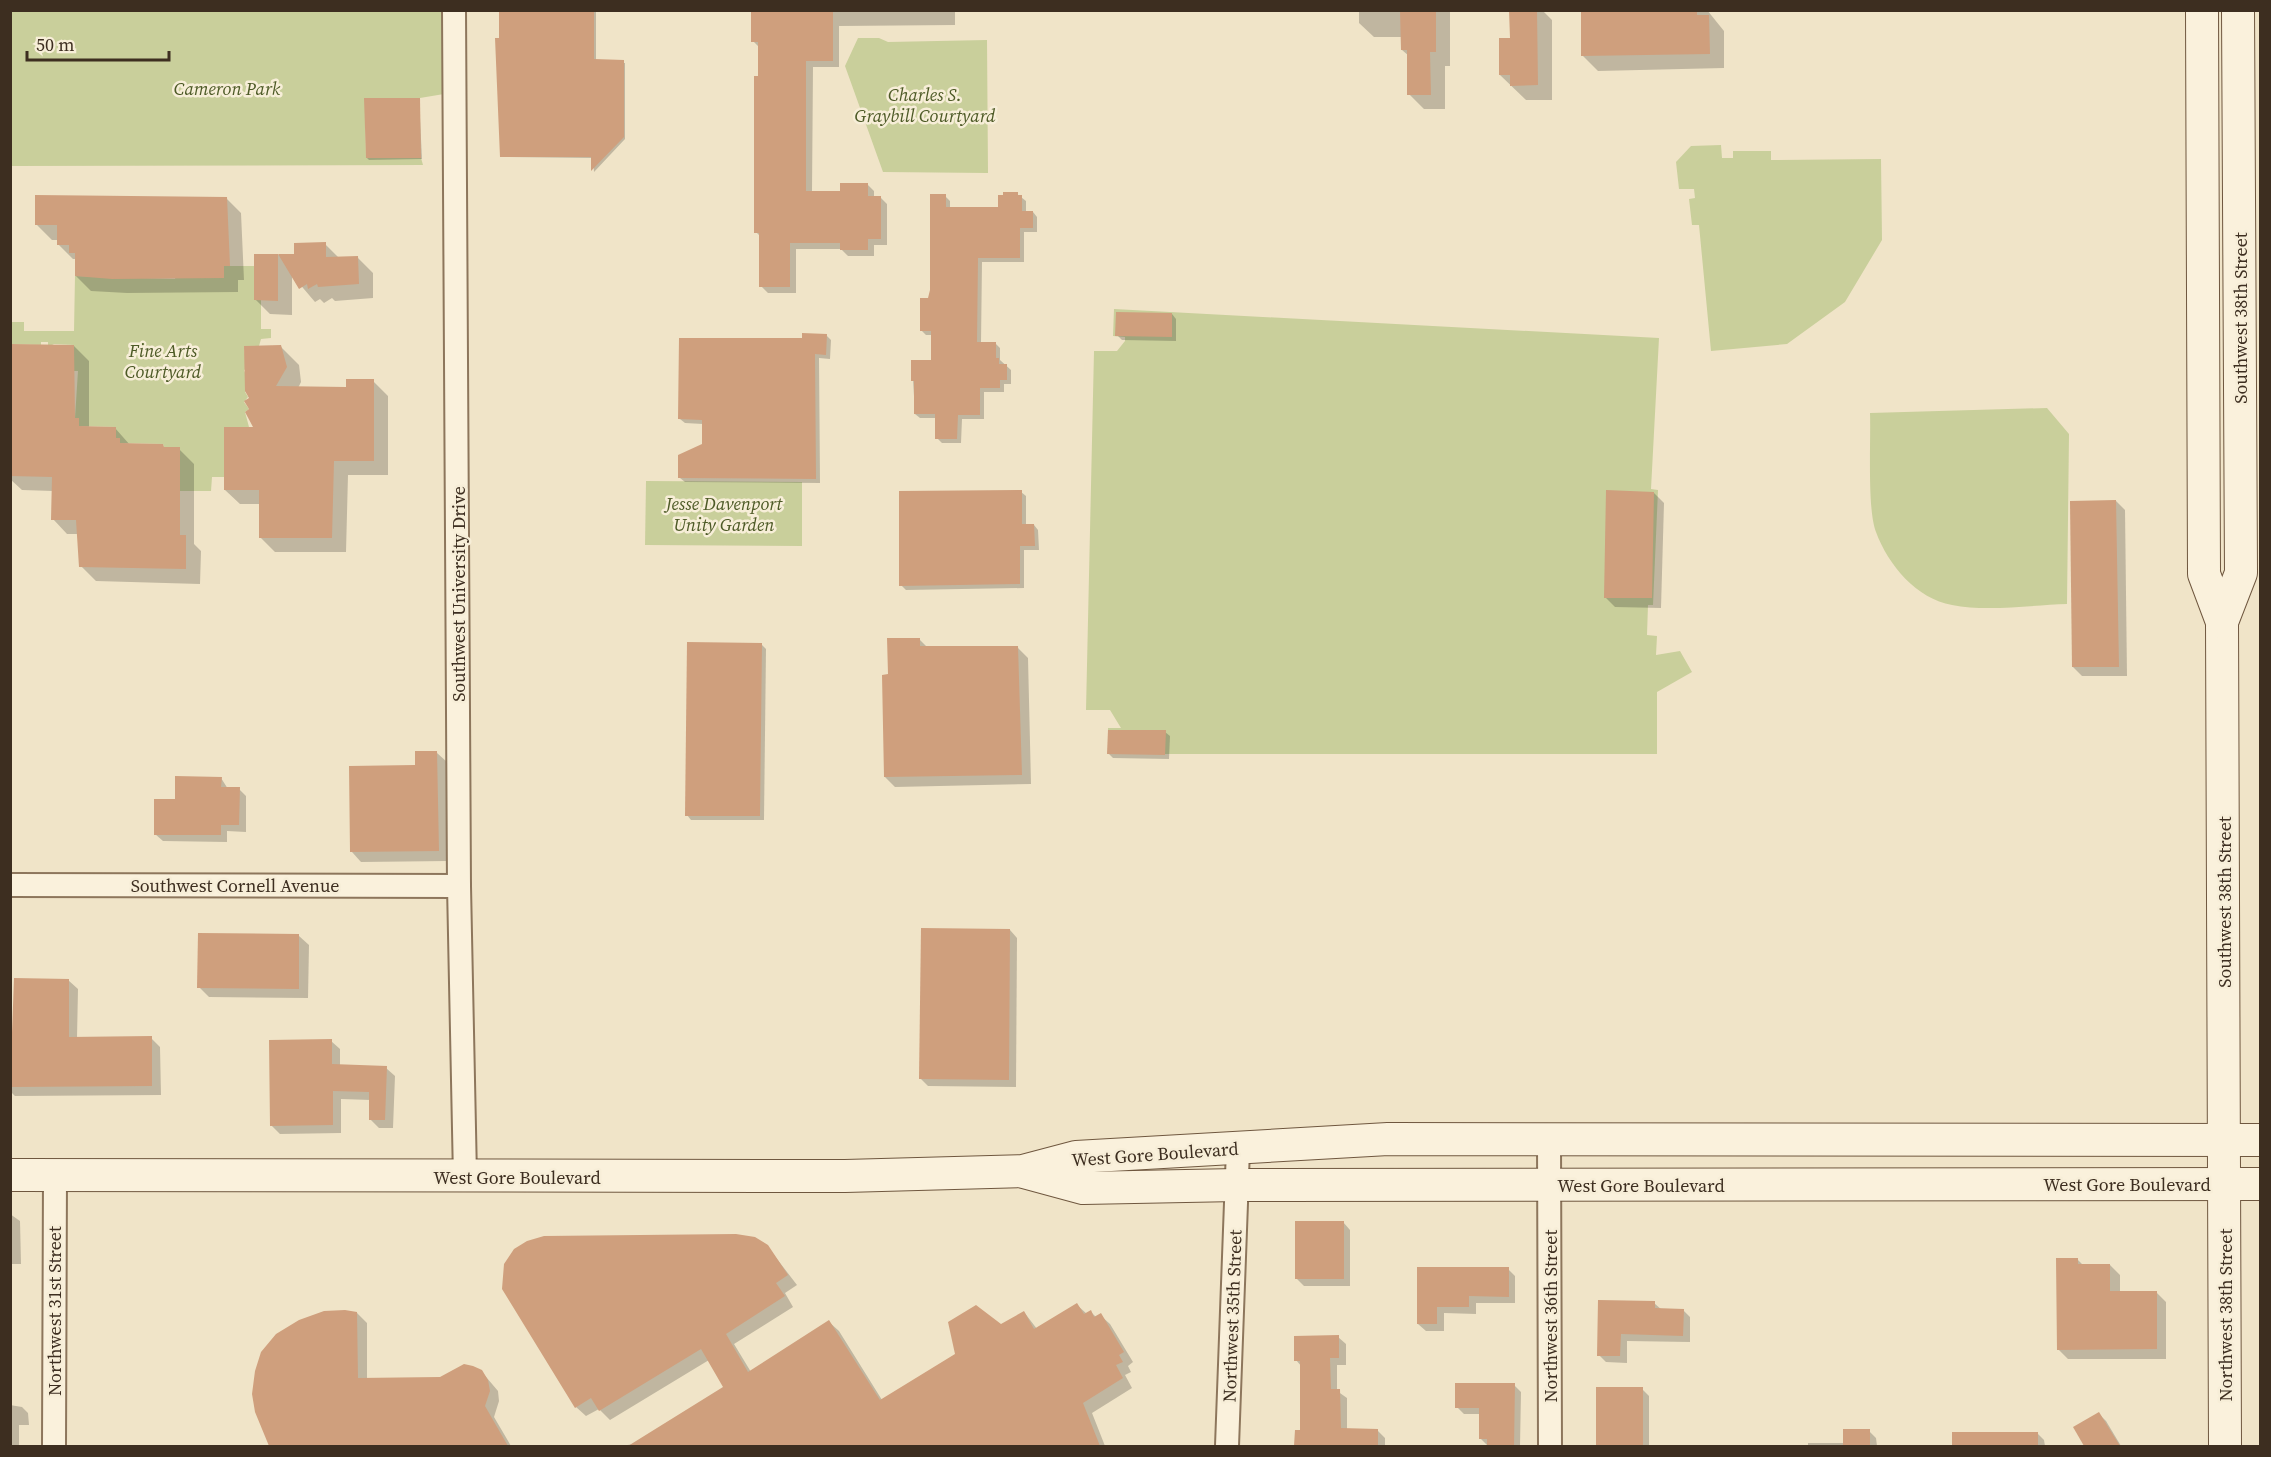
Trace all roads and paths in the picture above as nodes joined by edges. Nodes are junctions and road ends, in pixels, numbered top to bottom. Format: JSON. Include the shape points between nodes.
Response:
{"nodes":[{"id":1,"x":454,"y":10,"type":"edge"},
{"id":2,"x":2202,"y":10,"type":"edge"},
{"id":3,"x":2238,"y":10,"type":"edge"},
{"id":4,"x":2222,"y":622,"type":"junction"},
{"id":5,"x":10,"y":885,"type":"edge"},
{"id":6,"x":459,"y":886,"type":"junction"},
{"id":7,"x":2225,"y":1139,"type":"junction"},
{"id":8,"x":1549,"y":1140,"type":"junction"},
{"id":9,"x":2260,"y":1140,"type":"edge"},
{"id":10,"x":1238,"y":1149,"type":"junction"},
{"id":11,"x":1023,"y":1171,"type":"junction"},
{"id":12,"x":10,"y":1175,"type":"edge"},
{"id":13,"x":55,"y":1175,"type":"junction"},
{"id":14,"x":465,"y":1177,"type":"junction"},
{"id":15,"x":2225,"y":1183,"type":"junction"},
{"id":16,"x":2260,"y":1184,"type":"edge"},
{"id":17,"x":1237,"y":1185,"type":"junction"},
{"id":18,"x":1549,"y":1185,"type":"junction"},
{"id":19,"x":54,"y":1446,"type":"edge"},
{"id":20,"x":1227,"y":1446,"type":"edge"},
{"id":21,"x":1550,"y":1446,"type":"edge"},
{"id":22,"x":2224,"y":1446,"type":"edge"}],
"edges":[{"from":1,"to":6,"type":"street","name":"Southwest University Drive"},
{"from":2,"to":4,"type":"main road","name":"Southwest 38th Street","via":[[2204,574]]},
{"from":3,"to":4,"type":"main road","name":"Southwest 38th Street","via":[[2241,573]]},
{"from":4,"to":7,"type":"main road","name":"Southwest 38th Street"},
{"from":5,"to":6,"type":"street","name":"Southwest Cornell Avenue"},
{"from":6,"to":14,"type":"street","name":"Southwest University Drive"},
{"from":7,"to":8,"type":"main road","name":"West Gore Boulevard"},
{"from":7,"to":9,"type":"main road","name":"West Gore Boulevard"},
{"from":7,"to":15,"type":"main road","name":"Southwest 38th Street"},
{"from":8,"to":10,"type":"main road","name":"West Gore Boulevard","via":[[1388,1139]]},
{"from":8,"to":18,"type":"street","name":"Northwest 36th Street"},
{"from":10,"to":11,"type":"main road","name":"West Gore Boulevard","via":[[1076,1157]]},
{"from":10,"to":17,"type":"street","name":"Northwest 35th Street"},
{"from":11,"to":14,"type":"main road","name":"West Gore Boulevard"},
{"from":11,"to":17,"type":"main road","name":"West Gore Boulevard","via":[[1083,1188]]},
{"from":12,"to":13,"type":"main road","name":"West Gore Boulevard"},
{"from":13,"to":14,"type":"main road","name":"West Gore Boulevard"},
{"from":13,"to":19,"type":"street","name":"Northwest 31st Street"},
{"from":15,"to":16,"type":"main road","name":"West Gore Boulevard"},
{"from":15,"to":18,"type":"main road","name":"West Gore Boulevard"},
{"from":15,"to":22,"type":"main road","name":"Northwest 38th Street"},
{"from":17,"to":18,"type":"main road","name":"West Gore Boulevard"},
{"from":17,"to":20,"type":"street","name":"Northwest 35th Street"},
{"from":18,"to":21,"type":"street","name":"Northwest 36th Street"}]}
